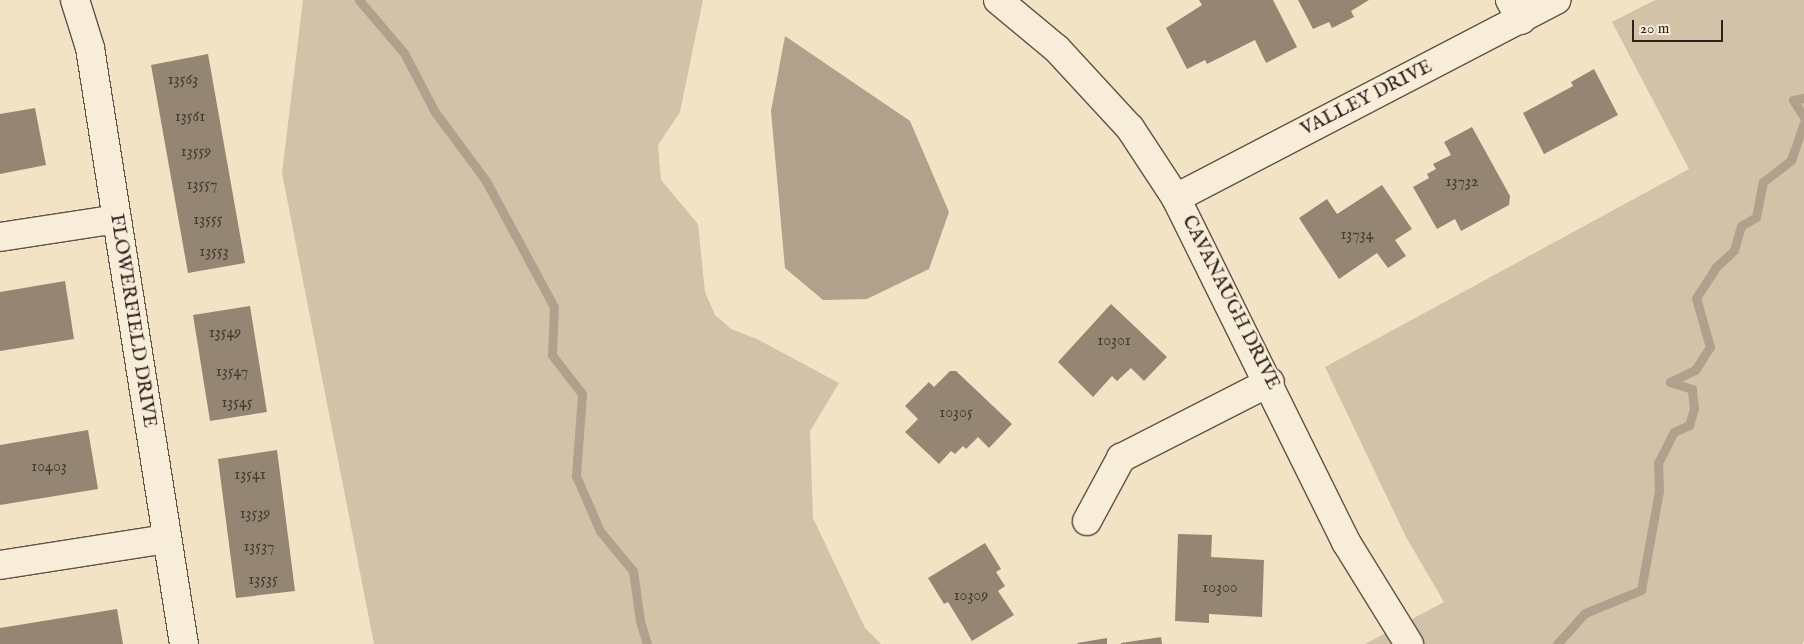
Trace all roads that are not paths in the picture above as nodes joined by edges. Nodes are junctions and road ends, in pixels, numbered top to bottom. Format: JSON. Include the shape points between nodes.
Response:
{"nodes":[{"id":1,"x":75,"y":0,"type":"edge"},
{"id":2,"x":998,"y":0,"type":"edge"},
{"id":3,"x":1557,"y":0,"type":"edge"},
{"id":4,"x":1516,"y":10,"type":"edge"},
{"id":5,"x":1176,"y":198,"type":"junction"},
{"id":6,"x":116,"y":219,"type":"junction"},
{"id":7,"x":0,"y":237,"type":"edge"},
{"id":8,"x":1270,"y":382,"type":"junction"},
{"id":9,"x":1087,"y":521,"type":"dead end"},
{"id":10,"x":166,"y":539,"type":"junction"},
{"id":11,"x":0,"y":565,"type":"edge"},
{"id":12,"x":184,"y":644,"type":"edge"},
{"id":13,"x":1409,"y":644,"type":"edge"}],
"edges":[{"from":1,"to":6,"type":"street","name":"FLOWERFIELD DRIVE","via":[[90,48]]},
{"from":2,"to":5,"type":"street","name":"CAVANAUGH DRIVE","via":[[1056,49],[1130,128]]},
{"from":3,"to":4,"type":"street","name":"VALLEY DRIVE"},
{"from":4,"to":5,"type":"street","name":"VALLEY DRIVE"},
{"from":5,"to":8,"type":"street","name":"CAVANAUGH DRIVE"},
{"from":6,"to":7,"type":"street"},
{"from":6,"to":10,"type":"street","name":"FLOWERFIELD DRIVE"},
{"from":8,"to":9,"type":"street","via":[[1121,458]]},
{"from":8,"to":13,"type":"street","name":"CAVANAUGH DRIVE","via":[[1346,542]]},
{"from":10,"to":11,"type":"street"},
{"from":10,"to":12,"type":"street","name":"FLOWERFIELD DRIVE"}]}
